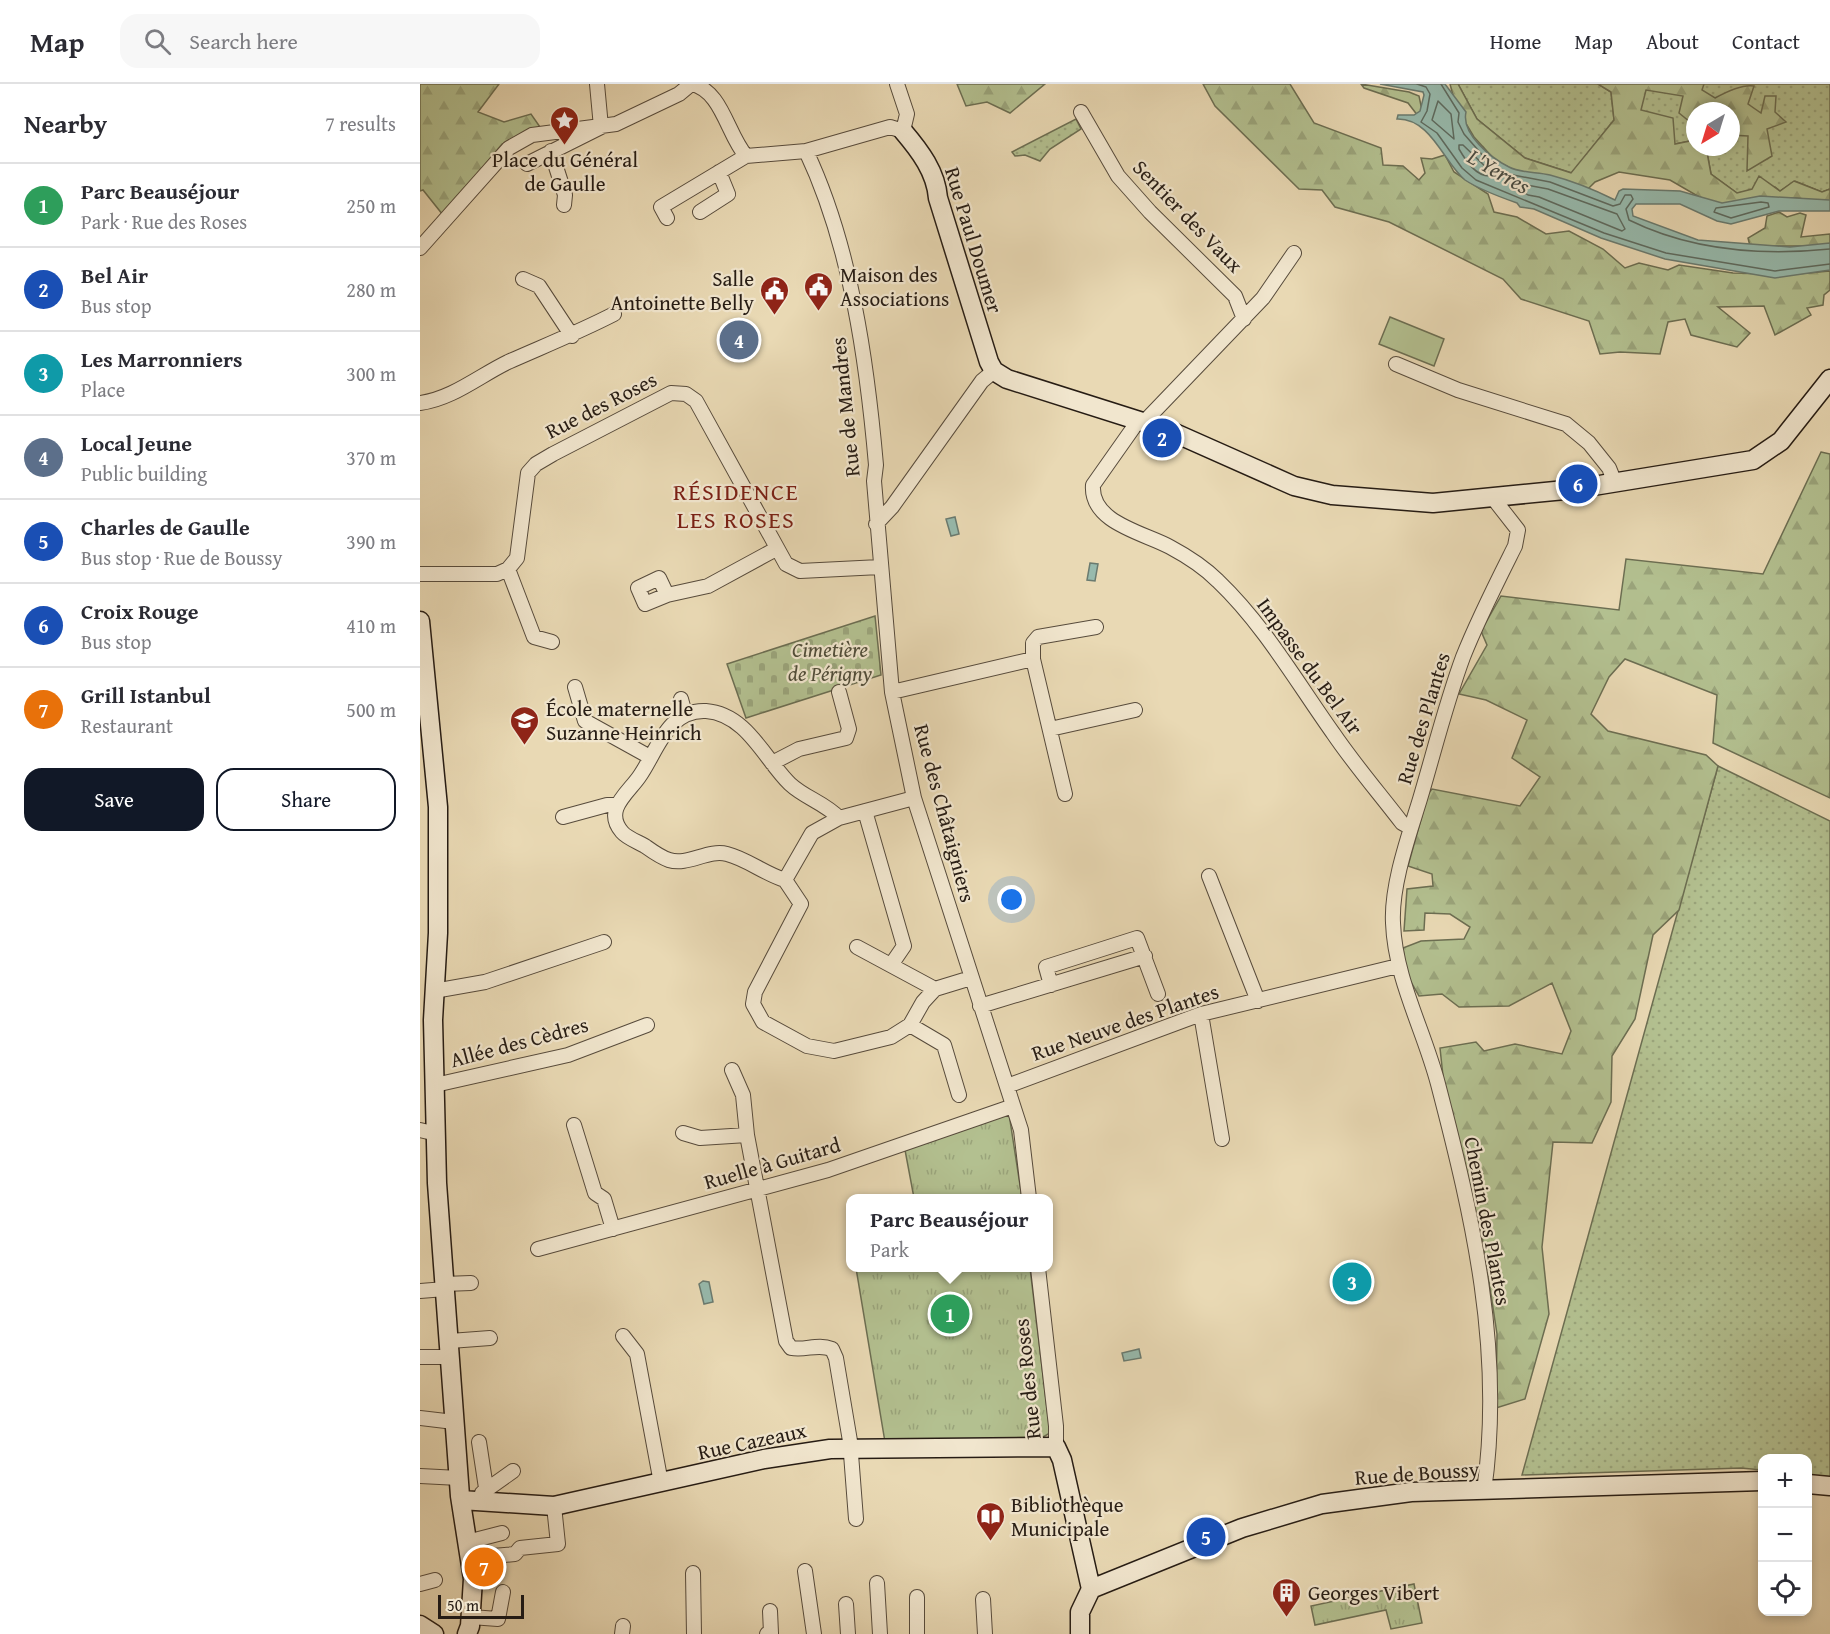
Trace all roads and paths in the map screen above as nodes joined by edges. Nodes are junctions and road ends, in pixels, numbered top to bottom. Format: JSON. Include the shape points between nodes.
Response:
{"nodes":[{"id":1,"x":597,"y":84,"type":"edge"},
{"id":2,"x":691,"y":84,"type":"edge"},
{"id":3,"x":897,"y":84,"type":"edge"},
{"id":4,"x":1081,"y":112,"type":"dead end"},
{"id":5,"x":600,"y":124,"type":"junction"},
{"id":6,"x":903,"y":131,"type":"junction"},
{"id":7,"x":551,"y":151,"type":"junction"},
{"id":8,"x":806,"y":151,"type":"junction"},
{"id":9,"x":746,"y":156,"type":"junction"},
{"id":10,"x":527,"y":164,"type":"dead end"},
{"id":11,"x":719,"y":172,"type":"junction"},
{"id":12,"x":564,"y":206,"type":"dead end"},
{"id":13,"x":700,"y":212,"type":"dead end"},
{"id":14,"x":667,"y":218,"type":"dead end"},
{"id":15,"x":420,"y":248,"type":"edge"},
{"id":16,"x":1293,"y":253,"type":"dead end"},
{"id":17,"x":524,"y":279,"type":"dead end"},
{"id":18,"x":614,"y":314,"type":"dead end"},
{"id":19,"x":1244,"y":318,"type":"junction"},
{"id":20,"x":572,"y":336,"type":"junction"},
{"id":21,"x":1396,"y":364,"type":"dead end"},
{"id":22,"x":994,"y":371,"type":"junction"},
{"id":23,"x":1830,"y":380,"type":"edge"},
{"id":24,"x":420,"y":404,"type":"edge"},
{"id":25,"x":1145,"y":421,"type":"junction"},
{"id":26,"x":1615,"y":483,"type":"junction"},
{"id":27,"x":1493,"y":498,"type":"junction"},
{"id":28,"x":876,"y":524,"type":"junction"},
{"id":29,"x":776,"y":549,"type":"junction"},
{"id":30,"x":880,"y":567,"type":"junction"},
{"id":31,"x":508,"y":569,"type":"junction"},
{"id":32,"x":420,"y":574,"type":"edge"},
{"id":33,"x":667,"y":595,"type":"dead end"},
{"id":34,"x":420,"y":621,"type":"edge"},
{"id":35,"x":1096,"y":627,"type":"dead end"},
{"id":36,"x":552,"y":642,"type":"dead end"},
{"id":37,"x":1033,"y":659,"type":"junction"},
{"id":38,"x":575,"y":687,"type":"dead end"},
{"id":39,"x":839,"y":692,"type":"dead end"},
{"id":40,"x":892,"y":692,"type":"junction"},
{"id":41,"x":681,"y":699,"type":"dead end"},
{"id":42,"x":1135,"y":710,"type":"dead end"},
{"id":43,"x":685,"y":714,"type":"junction"},
{"id":44,"x":426,"y":717,"type":"edge"},
{"id":45,"x":1050,"y":729,"type":"junction"},
{"id":46,"x":650,"y":757,"type":"junction"},
{"id":47,"x":772,"y":763,"type":"junction"},
{"id":48,"x":1065,"y":794,"type":"dead end"},
{"id":49,"x":914,"y":798,"type":"junction"},
{"id":50,"x":617,"y":805,"type":"junction"},
{"id":51,"x":866,"y":811,"type":"junction"},
{"id":52,"x":563,"y":818,"type":"dead end"},
{"id":53,"x":839,"y":818,"type":"junction"},
{"id":54,"x":1411,"y":828,"type":"junction"},
{"id":55,"x":1209,"y":876,"type":"dead end"},
{"id":56,"x":785,"y":880,"type":"junction"},
{"id":57,"x":604,"y":942,"type":"dead end"},
{"id":58,"x":857,"y":947,"type":"dead end"},
{"id":59,"x":1145,"y":956,"type":"junction"},
{"id":60,"x":891,"y":965,"type":"junction"},
{"id":61,"x":1398,"y":966,"type":"junction"},
{"id":62,"x":971,"y":978,"type":"junction"},
{"id":63,"x":1051,"y":985,"type":"junction"},
{"id":64,"x":935,"y":989,"type":"junction"},
{"id":65,"x":434,"y":991,"type":"junction"},
{"id":66,"x":1158,"y":994,"type":"dead end"},
{"id":67,"x":1258,"y":1001,"type":"junction"},
{"id":68,"x":980,"y":1006,"type":"junction"},
{"id":69,"x":1201,"y":1014,"type":"junction"},
{"id":70,"x":647,"y":1024,"type":"dead end"},
{"id":71,"x":910,"y":1025,"type":"junction"},
{"id":72,"x":732,"y":1070,"type":"dead end"},
{"id":73,"x":435,"y":1085,"type":"junction"},
{"id":74,"x":1007,"y":1086,"type":"junction"},
{"id":75,"x":959,"y":1095,"type":"dead end"},
{"id":76,"x":1013,"y":1106,"type":"junction"},
{"id":77,"x":574,"y":1125,"type":"dead end"},
{"id":78,"x":428,"y":1132,"type":"edge"},
{"id":79,"x":683,"y":1133,"type":"dead end"},
{"id":80,"x":747,"y":1135,"type":"junction"},
{"id":81,"x":1222,"y":1139,"type":"dead end"},
{"id":82,"x":758,"y":1189,"type":"junction"},
{"id":83,"x":1029,"y":1194,"type":"edge"},
{"id":84,"x":613,"y":1229,"type":"junction"},
{"id":85,"x":538,"y":1249,"type":"dead end"},
{"id":86,"x":1038,"y":1272,"type":"edge"},
{"id":87,"x":471,"y":1283,"type":"dead end"},
{"id":88,"x":445,"y":1286,"type":"junction"},
{"id":89,"x":420,"y":1291,"type":"edge"},
{"id":90,"x":623,"y":1336,"type":"dead end"},
{"id":91,"x":490,"y":1338,"type":"dead end"},
{"id":92,"x":451,"y":1349,"type":"junction"},
{"id":93,"x":420,"y":1357,"type":"edge"},
{"id":94,"x":420,"y":1418,"type":"edge"},
{"id":95,"x":454,"y":1422,"type":"junction"},
{"id":96,"x":479,"y":1442,"type":"dead end"},
{"id":97,"x":1056,"y":1447,"type":"junction"},
{"id":98,"x":850,"y":1448,"type":"junction"},
{"id":99,"x":513,"y":1471,"type":"dead end"},
{"id":100,"x":420,"y":1476,"type":"edge"},
{"id":101,"x":459,"y":1478,"type":"junction"},
{"id":102,"x":1758,"y":1481,"type":"edge"},
{"id":103,"x":661,"y":1483,"type":"junction"},
{"id":104,"x":1812,"y":1484,"type":"edge"},
{"id":105,"x":1830,"y":1486,"type":"edge"},
{"id":106,"x":1484,"y":1491,"type":"junction"},
{"id":107,"x":475,"y":1496,"type":"junction"},
{"id":108,"x":554,"y":1506,"type":"junction"},
{"id":109,"x":856,"y":1519,"type":"dead end"},
{"id":110,"x":502,"y":1533,"type":"dead end"},
{"id":111,"x":468,"y":1550,"type":"junction"},
{"id":112,"x":805,"y":1571,"type":"dead end"},
{"id":113,"x":693,"y":1573,"type":"dead end"},
{"id":114,"x":435,"y":1580,"type":"dead end"},
{"id":115,"x":877,"y":1583,"type":"dead end"},
{"id":116,"x":420,"y":1584,"type":"edge"},
{"id":117,"x":1091,"y":1589,"type":"junction"},
{"id":118,"x":503,"y":1592,"type":"dead end"},
{"id":119,"x":917,"y":1598,"type":"dead end"},
{"id":120,"x":983,"y":1599,"type":"dead end"},
{"id":121,"x":846,"y":1604,"type":"dead end"},
{"id":122,"x":770,"y":1611,"type":"dead end"},
{"id":123,"x":420,"y":1625,"type":"edge"},
{"id":124,"x":469,"y":1626,"type":"edge"},
{"id":125,"x":434,"y":1634,"type":"edge"},
{"id":126,"x":460,"y":1634,"type":"edge"},
{"id":127,"x":694,"y":1634,"type":"edge"},
{"id":128,"x":766,"y":1634,"type":"edge"},
{"id":129,"x":814,"y":1634,"type":"edge"},
{"id":130,"x":848,"y":1634,"type":"edge"},
{"id":131,"x":880,"y":1634,"type":"edge"},
{"id":132,"x":917,"y":1634,"type":"edge"},
{"id":133,"x":985,"y":1634,"type":"edge"},
{"id":134,"x":1080,"y":1634,"type":"edge"}],
"edges":[{"from":1,"to":5,"type":"street"},
{"from":2,"to":5,"type":"street","via":[[679,94],[616,124]]},
{"from":2,"to":9,"type":"street","via":[[703,86],[711,94]]},
{"from":3,"to":6,"type":"street","via":[[907,114]]},
{"from":4,"to":19,"type":"street","name":"Sentier des Vaux","via":[[1118,176],[1235,296]]},
{"from":5,"to":7,"type":"street"},
{"from":5,"to":15,"type":"street","via":[[532,135],[509,148]]},
{"from":6,"to":8,"type":"street","via":[[890,127]]},
{"from":6,"to":22,"type":"street","name":"Rue Paul Doumer","via":[[921,152],[937,187],[988,362]]},
{"from":7,"to":10,"type":"street"},
{"from":7,"to":12,"type":"street","via":[[565,195]]},
{"from":8,"to":9,"type":"street"},
{"from":8,"to":28,"type":"street","name":"Rue de Mandres","via":[[850,279],[872,421]]},
{"from":9,"to":11,"type":"street"},
{"from":11,"to":13,"type":"street","via":[[728,194]]},
{"from":11,"to":14,"type":"street","via":[[661,207]]},
{"from":16,"to":19,"type":"street","via":[[1263,298]]},
{"from":17,"to":20,"type":"street","via":[[538,285]]},
{"from":18,"to":20,"type":"street"},
{"from":19,"to":25,"type":"street"},
{"from":20,"to":24,"type":"street","via":[[508,362],[435,401]]},
{"from":21,"to":26,"type":"street","via":[[1458,390],[1566,424],[1589,443],[1609,468]]},
{"from":22,"to":25,"type":"street","via":[[1007,379]]},
{"from":22,"to":28,"type":"street","via":[[982,381]]},
{"from":23,"to":26,"type":"street","via":[[1781,441],[1753,460]]},
{"from":25,"to":27,"type":"street","via":[[1294,486],[1332,495],[1433,503]]},
{"from":25,"to":54,"type":"street","name":"Impasse du Bel Air","via":[[1136,424],[1093,485],[1101,510],[1120,524],[1170,547],[1217,579],[1268,637],[1334,735],[1402,823]]},
{"from":26,"to":27,"type":"street"},
{"from":27,"to":54,"type":"street","name":"Rue des Plantes","via":[[1518,530],[1515,546],[1462,660]]},
{"from":28,"to":30,"type":"street","name":"Rue des Châtaigniers"},
{"from":29,"to":30,"type":"street","name":"Rue des Roses","via":[[786,564],[800,571]]},
{"from":29,"to":31,"type":"street","name":"Rue des Roses","via":[[696,401],[686,394],[671,393],[536,464],[528,473],[517,558]]},
{"from":29,"to":33,"type":"street","via":[[708,586]]},
{"from":30,"to":40,"type":"street","name":"Rue des Châtaigniers"},
{"from":31,"to":32,"type":"street","via":[[497,574]]},
{"from":31,"to":36,"type":"street","via":[[534,637]]},
{"from":34,"to":44,"type":"street"},
{"from":35,"to":37,"type":"street","via":[[1038,637],[1033,643]]},
{"from":37,"to":40,"type":"street"},
{"from":37,"to":45,"type":"street"},
{"from":38,"to":46,"type":"street","via":[[585,721]]},
{"from":39,"to":47,"type":"street","via":[[849,729],[846,738],[799,749]]},
{"from":40,"to":49,"type":"street","name":"Rue des Châtaigniers"},
{"from":41,"to":43,"type":"street"},
{"from":42,"to":45,"type":"street"},
{"from":43,"to":46,"type":"street","via":[[668,728]]},
{"from":43,"to":47,"type":"street","via":[[707,711],[733,722],[754,738]]},
{"from":44,"to":65,"type":"street","via":[[439,859]]},
{"from":45,"to":48,"type":"street"},
{"from":46,"to":50,"type":"street"},
{"from":47,"to":53,"type":"street","via":[[792,786],[828,806]]},
{"from":49,"to":51,"type":"street"},
{"from":49,"to":62,"type":"street","name":"Rue des Châtaigniers"},
{"from":50,"to":52,"type":"street"},
{"from":50,"to":56,"type":"street","via":[[616,823],[622,833],[667,859],[684,861],[724,853]]},
{"from":51,"to":53,"type":"street"},
{"from":51,"to":60,"type":"street","via":[[904,946]]},
{"from":53,"to":56,"type":"street","via":[[812,833]]},
{"from":54,"to":61,"type":"street","name":"Rue des Plantes","via":[[1393,921]]},
{"from":55,"to":67,"type":"street"},
{"from":56,"to":71,"type":"street","via":[[801,903],[755,992],[753,1004],[763,1022],[807,1046],[834,1051],[891,1037]]},
{"from":57,"to":65,"type":"street","via":[[485,982]]},
{"from":58,"to":60,"type":"street"},
{"from":59,"to":63,"type":"street"},
{"from":59,"to":63,"type":"street","via":[[1137,938],[1046,967]]},
{"from":59,"to":66,"type":"street"},
{"from":60,"to":64,"type":"street"},
{"from":61,"to":67,"type":"street","name":"Rue Neuve des Plantes"},
{"from":61,"to":106,"type":"street","name":"Chemin des Plantes","via":[[1437,1082],[1473,1230],[1491,1358],[1490,1452]]},
{"from":62,"to":64,"type":"street"},
{"from":62,"to":68,"type":"street","name":"Rue des Châtaigniers"},
{"from":63,"to":68,"type":"street"},
{"from":64,"to":71,"type":"street","via":[[922,1002]]},
{"from":65,"to":73,"type":"street"},
{"from":67,"to":69,"type":"street","name":"Rue Neuve des Plantes"},
{"from":68,"to":74,"type":"street","name":"Rue des Châtaigniers"},
{"from":69,"to":74,"type":"street","name":"Rue Neuve des Plantes"},
{"from":69,"to":81,"type":"street"},
{"from":70,"to":73,"type":"street","name":"Allée des Cèdres","via":[[568,1054]]},
{"from":71,"to":75,"type":"street","via":[[944,1045]]},
{"from":72,"to":80,"type":"street","via":[[743,1095]]},
{"from":73,"to":78,"type":"street"},
{"from":74,"to":76,"type":"street","name":"Rue des Châtaigniers"},
{"from":76,"to":82,"type":"street","name":"Ruelle à Guitard","via":[[828,1170]]},
{"from":76,"to":83,"type":"street","via":[[1021,1130]]},
{"from":77,"to":84,"type":"street"},
{"from":78,"to":88,"type":"street"},
{"from":79,"to":80,"type":"street","via":[[700,1138]]},
{"from":80,"to":82,"type":"street"},
{"from":82,"to":84,"type":"street","name":"Ruelle à Guitard"},
{"from":82,"to":98,"type":"street","via":[[786,1341],[791,1348],[822,1344],[832,1349]]},
{"from":84,"to":85,"type":"street","name":"Ruelle à Guitard"},
{"from":86,"to":97,"type":"street","name":"Rue des Roses"},
{"from":87,"to":88,"type":"street"},
{"from":88,"to":89,"type":"street"},
{"from":88,"to":92,"type":"street"},
{"from":90,"to":103,"type":"street","via":[[637,1354]]},
{"from":91,"to":92,"type":"street"},
{"from":92,"to":93,"type":"street"},
{"from":92,"to":95,"type":"street"},
{"from":94,"to":95,"type":"street"},
{"from":95,"to":101,"type":"street"},
{"from":96,"to":107,"type":"street"},
{"from":97,"to":98,"type":"street","name":"Rue Cazeaux"},
{"from":97,"to":117,"type":"street","name":"Rue des Roses"},
{"from":98,"to":103,"type":"street","name":"Rue Cazeaux","via":[[764,1459]]},
{"from":98,"to":109,"type":"street"},
{"from":99,"to":107,"type":"street"},
{"from":100,"to":101,"type":"street"},
{"from":101,"to":107,"type":"street"},
{"from":102,"to":106,"type":"street","name":"Rue de Boussy"},
{"from":103,"to":108,"type":"street","name":"Rue Cazeaux"},
{"from":104,"to":105,"type":"street"},
{"from":106,"to":117,"type":"street","name":"Rue de Boussy","via":[[1411,1492],[1322,1504],[1242,1528]]},
{"from":107,"to":108,"type":"street","name":"Rue Cazeaux"},
{"from":107,"to":111,"type":"street"},
{"from":108,"to":111,"type":"street","via":[[558,1544],[520,1548],[515,1554]]},
{"from":110,"to":111,"type":"street"},
{"from":111,"to":124,"type":"street","via":[[473,1579]]},
{"from":111,"to":126,"type":"street"},
{"from":112,"to":129,"type":"street"},
{"from":113,"to":127,"type":"street"},
{"from":114,"to":116,"type":"street"},
{"from":115,"to":131,"type":"street"},
{"from":117,"to":134,"type":"street","via":[[1080,1612]]},
{"from":118,"to":124,"type":"street","via":[[498,1619]]},
{"from":119,"to":132,"type":"street"},
{"from":120,"to":133,"type":"street"},
{"from":121,"to":130,"type":"street"},
{"from":122,"to":128,"type":"street","via":[[771,1633]]},
{"from":123,"to":125,"type":"street"}]}
